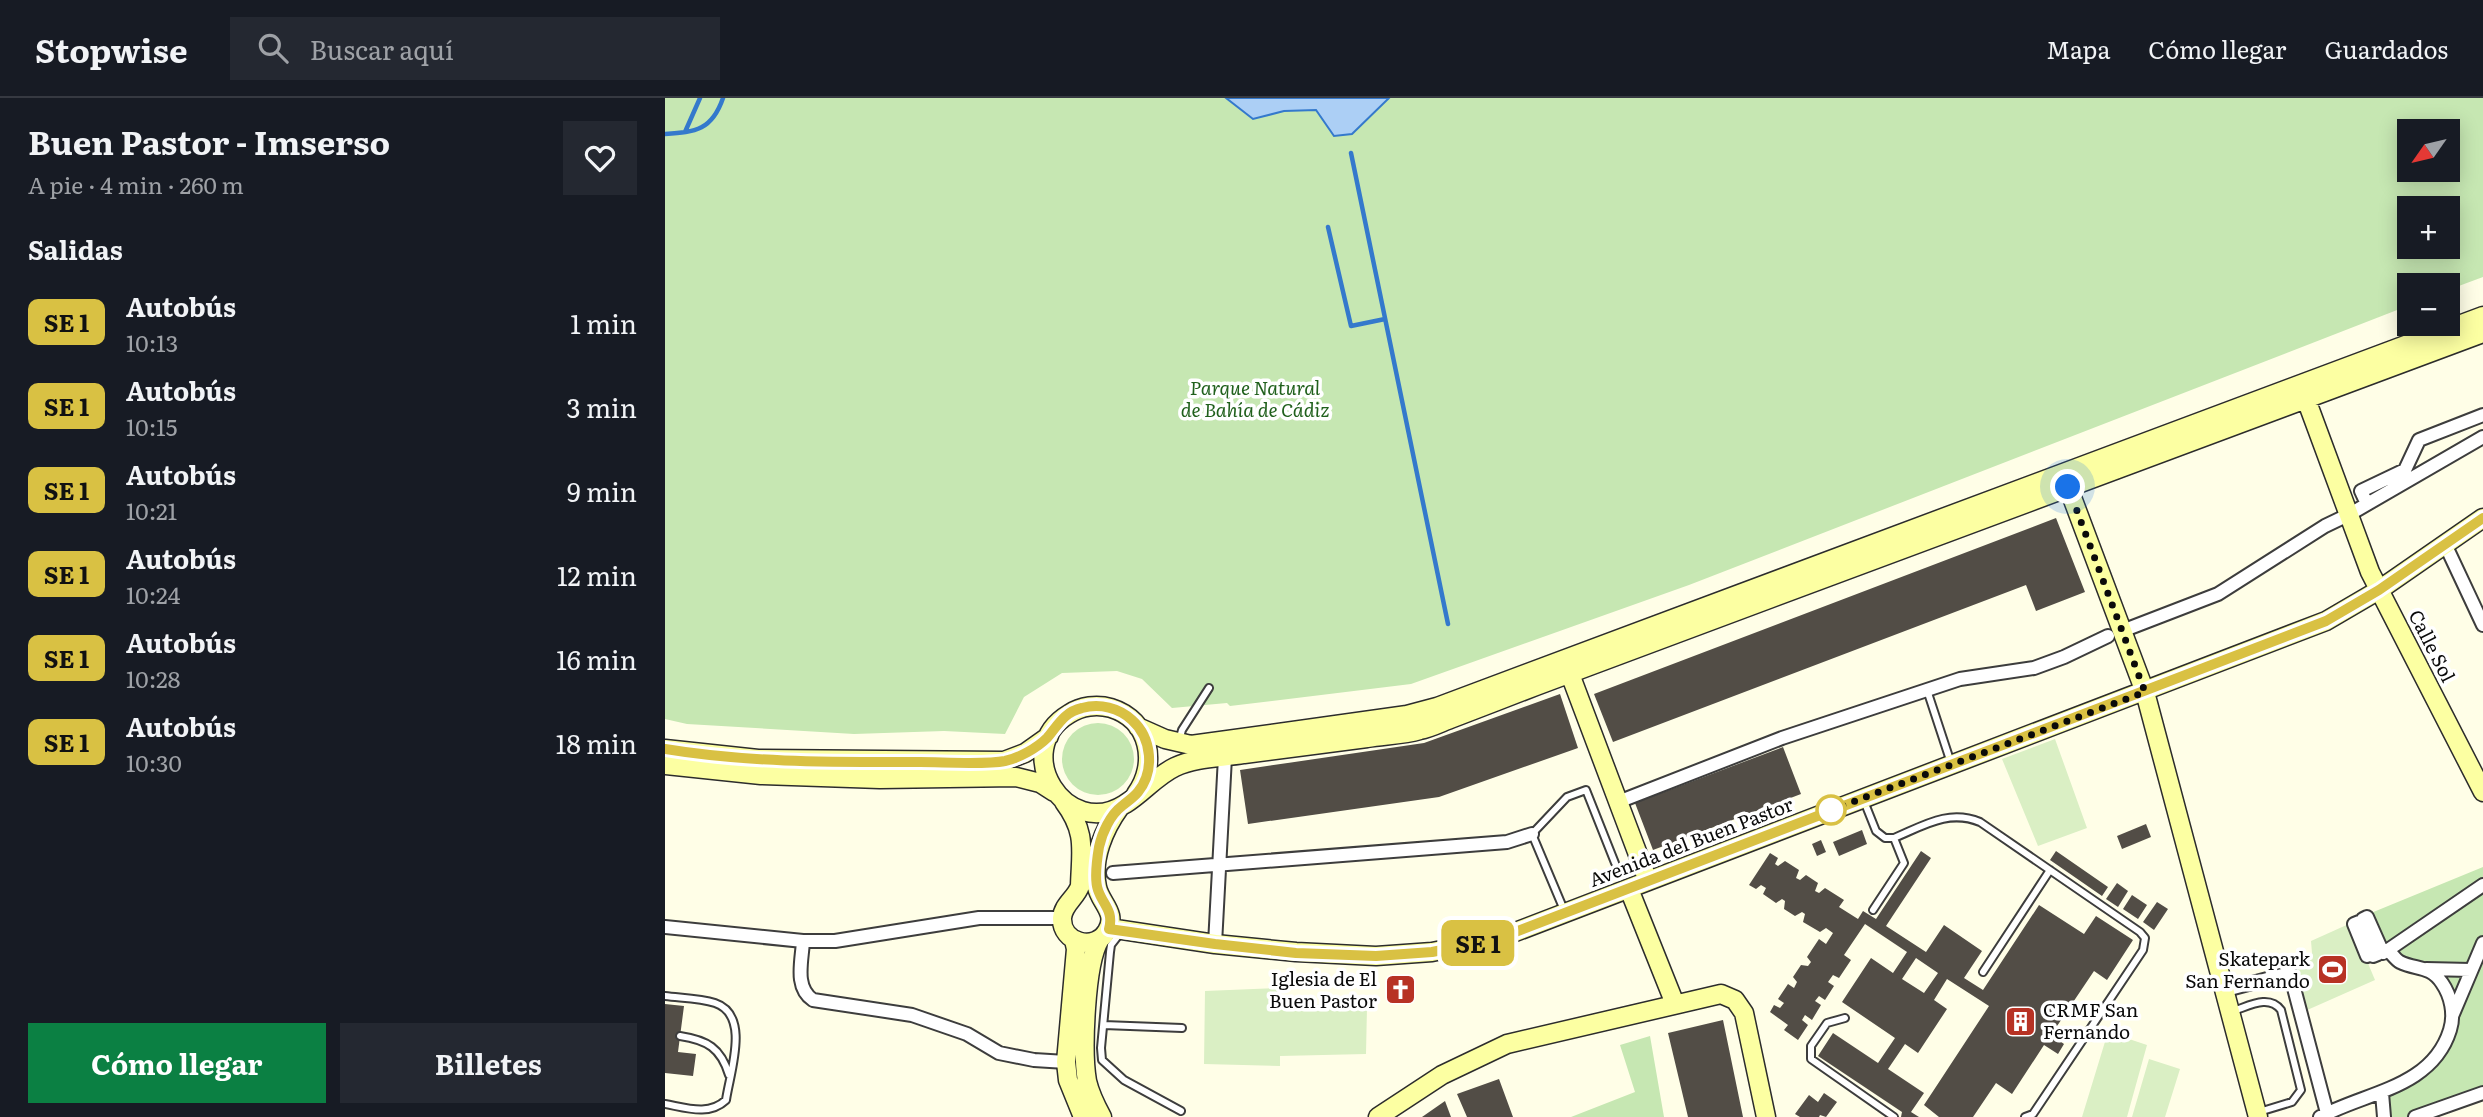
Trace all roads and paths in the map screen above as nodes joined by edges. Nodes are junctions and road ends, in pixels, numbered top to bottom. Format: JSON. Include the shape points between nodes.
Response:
{"nodes":[{"id":1,"x":2483,"y":316,"type":"edge"},
{"id":2,"x":2483,"y":333,"type":"edge"},
{"id":3,"x":2306,"y":399,"type":"junction"},
{"id":4,"x":2483,"y":415,"type":"edge"},
{"id":5,"x":2483,"y":437,"type":"edge"},
{"id":6,"x":2065,"y":480,"type":"junction"},
{"id":7,"x":2367,"y":504,"type":"junction"},
{"id":8,"x":2350,"y":514,"type":"junction"},
{"id":9,"x":2483,"y":518,"type":"edge"},
{"id":10,"x":2445,"y":544,"type":"junction"},
{"id":11,"x":2379,"y":590,"type":"junction"},
{"id":12,"x":2483,"y":625,"type":"edge"},
{"id":13,"x":2115,"y":633,"type":"junction"},
{"id":14,"x":1570,"y":674,"type":"junction"},
{"id":15,"x":1209,"y":688,"type":"dead end"},
{"id":16,"x":1926,"y":690,"type":"junction"},
{"id":17,"x":2145,"y":692,"type":"junction"},
{"id":18,"x":1138,"y":727,"type":"junction"},
{"id":19,"x":1049,"y":736,"type":"junction"},
{"id":20,"x":1178,"y":743,"type":"junction"},
{"id":21,"x":665,"y":749,"type":"edge"},
{"id":22,"x":1225,"y":757,"type":"junction"},
{"id":23,"x":665,"y":765,"type":"edge"},
{"id":24,"x":1951,"y":765,"type":"junction"},
{"id":25,"x":2477,"y":767,"type":"edge"},
{"id":26,"x":2483,"y":792,"type":"edge"},
{"id":27,"x":1136,"y":794,"type":"junction"},
{"id":28,"x":1058,"y":795,"type":"junction"},
{"id":29,"x":1862,"y":798,"type":"junction"},
{"id":30,"x":1618,"y":802,"type":"junction"},
{"id":31,"x":1120,"y":807,"type":"junction"},
{"id":32,"x":1532,"y":834,"type":"junction"},
{"id":33,"x":1894,"y":838,"type":"junction"},
{"id":34,"x":1615,"y":863,"type":"dead end"},
{"id":35,"x":1220,"y":865,"type":"junction"},
{"id":36,"x":2050,"y":870,"type":"junction"},
{"id":37,"x":1113,"y":873,"type":"dead end"},
{"id":38,"x":1648,"y":881,"type":"junction"},
{"id":39,"x":2483,"y":885,"type":"edge"},
{"id":40,"x":1629,"y":889,"type":"junction"},
{"id":41,"x":1073,"y":898,"type":"junction"},
{"id":42,"x":1105,"y":902,"type":"junction"},
{"id":43,"x":1873,"y":910,"type":"dead end"},
{"id":44,"x":1565,"y":913,"type":"junction"},
{"id":45,"x":1062,"y":918,"type":"junction"},
{"id":46,"x":665,"y":927,"type":"edge"},
{"id":47,"x":1111,"y":932,"type":"junction"},
{"id":48,"x":1074,"y":940,"type":"junction"},
{"id":49,"x":803,"y":941,"type":"junction"},
{"id":50,"x":2483,"y":943,"type":"edge"},
{"id":51,"x":1215,"y":944,"type":"junction"},
{"id":52,"x":2388,"y":950,"type":"junction"},
{"id":53,"x":2367,"y":956,"type":"dead end"},
{"id":54,"x":2426,"y":969,"type":"junction"},
{"id":55,"x":2472,"y":970,"type":"junction"},
{"id":56,"x":1983,"y":972,"type":"dead end"},
{"id":57,"x":2226,"y":990,"type":"junction"},
{"id":58,"x":665,"y":996,"type":"edge"},
{"id":59,"x":1675,"y":1004,"type":"junction"},
{"id":60,"x":2231,"y":1011,"type":"junction"},
{"id":61,"x":2453,"y":1014,"type":"junction"},
{"id":62,"x":1845,"y":1017,"type":"dead end"},
{"id":63,"x":1104,"y":1025,"type":"junction"},
{"id":64,"x":1182,"y":1028,"type":"dead end"},
{"id":65,"x":680,"y":1035,"type":"dead end"},
{"id":66,"x":1066,"y":1062,"type":"junction"},
{"id":67,"x":730,"y":1077,"type":"junction"},
{"id":68,"x":2382,"y":1093,"type":"junction"},
{"id":69,"x":2483,"y":1093,"type":"edge"},
{"id":70,"x":2458,"y":1102,"type":"junction"},
{"id":71,"x":665,"y":1104,"type":"edge"},
{"id":72,"x":1181,"y":1111,"type":"dead end"},
{"id":73,"x":2258,"y":1115,"type":"edge"},
{"id":74,"x":2324,"y":1115,"type":"edge"},
{"id":75,"x":1083,"y":1117,"type":"edge"},
{"id":76,"x":1102,"y":1117,"type":"edge"},
{"id":77,"x":1379,"y":1117,"type":"edge"},
{"id":78,"x":1766,"y":1117,"type":"edge"},
{"id":79,"x":1894,"y":1117,"type":"edge"},
{"id":80,"x":2025,"y":1117,"type":"edge"},
{"id":81,"x":2384,"y":1117,"type":"edge"},
{"id":82,"x":2415,"y":1117,"type":"edge"},
{"id":83,"x":2463,"y":1117,"type":"edge"}],
"edges":[{"from":1,"to":6,"type":"street"},
{"from":2,"to":3,"type":"street"},
{"from":3,"to":6,"type":"street"},
{"from":3,"to":8,"type":"street","name":"Calle Sol"},
{"from":4,"to":7,"type":"street","via":[[2419,440],[2405,470],[2361,491]]},
{"from":5,"to":7,"type":"street"},
{"from":6,"to":13,"type":"street"},
{"from":6,"to":14,"type":"street"},
{"from":6,"to":20,"type":"street","via":[[1419,713],[1191,745]]},
{"from":7,"to":8,"type":"street"},
{"from":8,"to":11,"type":"street","name":"Calle Sol"},
{"from":8,"to":13,"type":"street","via":[[2218,594]]},
{"from":9,"to":10,"type":"street","name":"Avenida del Buen Pastor"},
{"from":10,"to":11,"type":"street","name":"Avenida del Buen Pastor"},
{"from":10,"to":12,"type":"street"},
{"from":11,"to":17,"type":"street","name":"Avenida del Buen Pastor","via":[[2326,621]]},
{"from":11,"to":25,"type":"street","name":"Calle Sol"},
{"from":13,"to":16,"type":"street","via":[[2034,668],[1960,679]]},
{"from":13,"to":17,"type":"street"},
{"from":14,"to":22,"type":"street","via":[[1420,731]]},
{"from":14,"to":30,"type":"street"},
{"from":15,"to":20,"type":"lane"},
{"from":16,"to":24,"type":"lane"},
{"from":16,"to":30,"type":"street","via":[[1782,738]]},
{"from":17,"to":24,"type":"street","name":"Avenida del Buen Pastor"},
{"from":17,"to":57,"type":"street"},
{"from":18,"to":19,"type":"street","via":[[1113,709],[1093,706],[1064,717]]},
{"from":18,"to":20,"type":"street"},
{"from":18,"to":27,"type":"street","via":[[1149,756],[1147,776]]},
{"from":19,"to":21,"type":"street","via":[[1004,761],[758,759]]},
{"from":19,"to":28,"type":"street","via":[[1043,763]]},
{"from":22,"to":27,"type":"street","via":[[1193,760]]},
{"from":22,"to":35,"type":"street"},
{"from":23,"to":28,"type":"street","via":[[761,775],[1016,777],[1040,783]]},
{"from":24,"to":29,"type":"street","name":"Avenida del Buen Pastor"},
{"from":25,"to":26,"type":"street","name":"Calle Sol"},
{"from":27,"to":31,"type":"street"},
{"from":28,"to":31,"type":"street","via":[[1090,812]]},
{"from":28,"to":41,"type":"street","via":[[1080,827],[1082,839],[1080,886]]},
{"from":29,"to":33,"type":"lane","via":[[1878,834]]},
{"from":29,"to":38,"type":"street","name":"Avenida del Buen Pastor"},
{"from":30,"to":38,"type":"street"},
{"from":31,"to":42,"type":"street","via":[[1099,849],[1097,884]]},
{"from":32,"to":34,"type":"lane","via":[[1567,797],[1586,790]]},
{"from":32,"to":35,"type":"street","via":[[1507,842]]},
{"from":32,"to":44,"type":"lane"},
{"from":33,"to":36,"type":"lane","via":[[1953,816],[1967,817]]},
{"from":33,"to":43,"type":"lane","via":[[1904,863]]},
{"from":35,"to":37,"type":"street"},
{"from":35,"to":51,"type":"street"},
{"from":36,"to":56,"type":"lane"},
{"from":36,"to":80,"type":"lane","via":[[2140,932],[2146,942],[2033,1114]]},
{"from":38,"to":40,"type":"street","name":"Avenida del Buen Pastor"},
{"from":39,"to":52,"type":"street"},
{"from":40,"to":44,"type":"street","name":"Avenida del Buen Pastor"},
{"from":40,"to":59,"type":"street"},
{"from":41,"to":42,"type":"street","via":[[1086,894]]},
{"from":41,"to":45,"type":"street"},
{"from":42,"to":47,"type":"street"},
{"from":44,"to":51,"type":"street","name":"Avenida del Buen Pastor","via":[[1497,939],[1432,952],[1376,956]]},
{"from":45,"to":48,"type":"street"},
{"from":45,"to":49,"type":"street","via":[[979,918],[835,941]]},
{"from":46,"to":49,"type":"street"},
{"from":47,"to":48,"type":"street","via":[[1087,943]]},
{"from":47,"to":51,"type":"street","name":"Avenida del Buen Pastor"},
{"from":47,"to":63,"type":"lane"},
{"from":47,"to":76,"type":"street","via":[[1093,952],[1084,1051],[1088,1084]]},
{"from":48,"to":66,"type":"street"},
{"from":49,"to":66,"type":"street","via":[[801,984],[813,1000],[912,1015],[967,1034],[999,1053]]},
{"from":50,"to":55,"type":"street"},
{"from":52,"to":53,"type":"street","via":[[2383,953],[2367,917],[2363,919],[2378,954],[2373,956],[2359,922],[2354,924]]},
{"from":52,"to":54,"type":"street","via":[[2400,962]]},
{"from":54,"to":55,"type":"street"},
{"from":54,"to":61,"type":"street","via":[[2443,984]]},
{"from":55,"to":61,"type":"street"},
{"from":57,"to":60,"type":"street"},
{"from":57,"to":74,"type":"street","via":[[2290,973]]},
{"from":58,"to":67,"type":"lane","via":[[716,1003],[730,1014],[737,1031]]},
{"from":59,"to":77,"type":"street","via":[[1507,1044],[1442,1075]]},
{"from":59,"to":78,"type":"street","via":[[1720,994],[1741,1006]]},
{"from":60,"to":73,"type":"street"},
{"from":60,"to":73,"type":"lane","via":[[2268,1001],[2281,1010],[2301,1090],[2293,1102]]},
{"from":61,"to":68,"type":"street","via":[[2447,1039],[2426,1068]]},
{"from":62,"to":79,"type":"lane","via":[[1827,1023],[1811,1046],[1811,1059]]},
{"from":63,"to":64,"type":"lane"},
{"from":63,"to":72,"type":"lane","via":[[1103,1060],[1124,1080]]},
{"from":65,"to":67,"type":"lane","via":[[711,1046]]},
{"from":66,"to":75,"type":"street"},
{"from":67,"to":71,"type":"lane","via":[[726,1100],[713,1109]]},
{"from":68,"to":74,"type":"street"},
{"from":68,"to":81,"type":"street"},
{"from":69,"to":70,"type":"street"},
{"from":70,"to":82,"type":"street"},
{"from":70,"to":83,"type":"street"}]}
